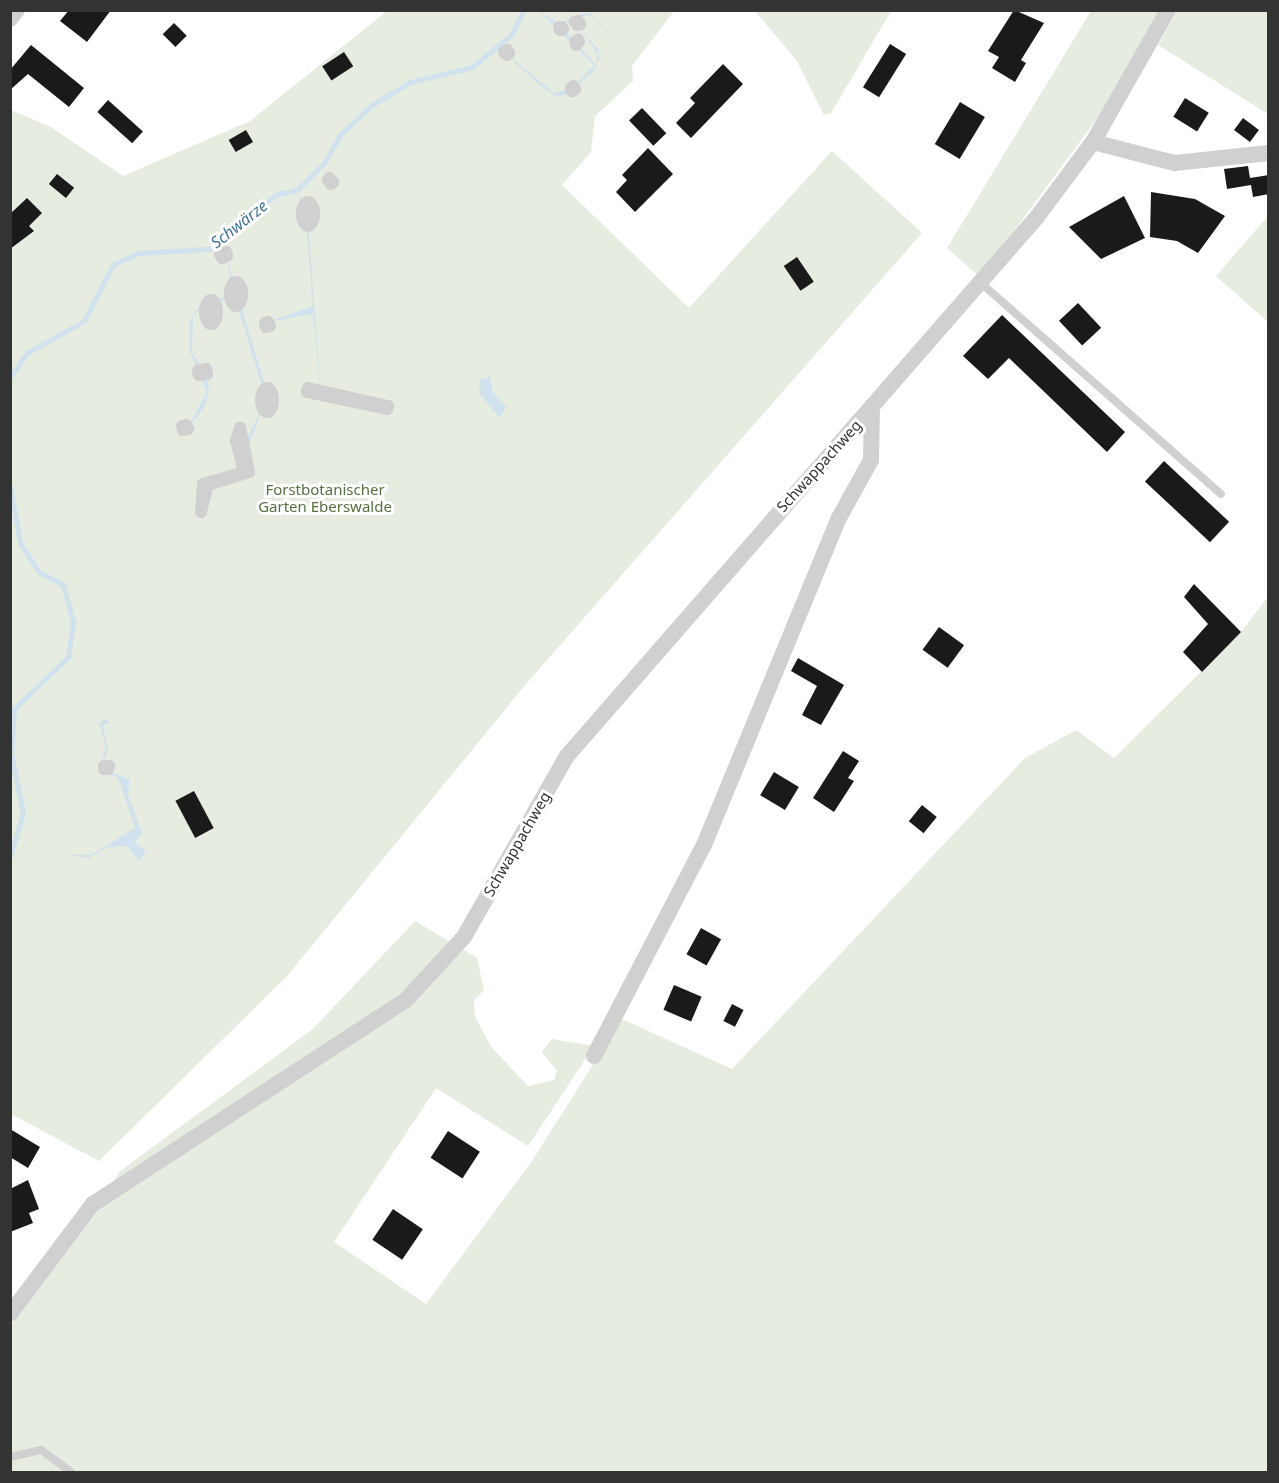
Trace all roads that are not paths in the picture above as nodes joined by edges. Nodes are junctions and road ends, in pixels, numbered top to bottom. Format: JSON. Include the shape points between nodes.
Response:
{"nodes":[{"id":1,"x":17,"y":10,"type":"edge"},
{"id":2,"x":1168,"y":10,"type":"edge"},
{"id":3,"x":10,"y":19,"type":"edge"},
{"id":4,"x":1093,"y":142,"type":"junction"},
{"id":5,"x":1269,"y":153,"type":"edge"},
{"id":6,"x":982,"y":284,"type":"junction"},
{"id":7,"x":388,"y":406,"type":"joint"},
{"id":8,"x":873,"y":406,"type":"junction"},
{"id":9,"x":1221,"y":494,"type":"dead end"},
{"id":10,"x":201,"y":512,"type":"joint"},
{"id":11,"x":594,"y":1056,"type":"dead end"},
{"id":12,"x":10,"y":1314,"type":"edge"},
{"id":13,"x":10,"y":1457,"type":"edge"},
{"id":14,"x":71,"y":1473,"type":"edge"}],
"edges":[{"from":1,"to":3,"type":"street"},
{"from":2,"to":4,"type":"street","name":"Schwappachweg"},
{"from":4,"to":5,"type":"street","via":[[1175,163]]},
{"from":4,"to":6,"type":"street","name":"Schwappachweg"},
{"from":6,"to":8,"type":"street","name":"Schwappachweg"},
{"from":6,"to":9,"type":"lane"},
{"from":7,"to":7,"type":"street","via":[[387,409],[308,392],[308,388]]},
{"from":8,"to":11,"type":"street","name":"Schwappachweg","via":[[871,460],[839,518],[704,845]]},
{"from":8,"to":12,"type":"street","name":"Schwappachweg","via":[[567,756],[464,937],[406,1000],[93,1204]]},
{"from":10,"to":10,"type":"street","via":[[203,484],[244,472],[236,441],[244,429],[241,441],[249,472],[206,487]]},
{"from":13,"to":14,"type":"lane","via":[[41,1450]]}]}
